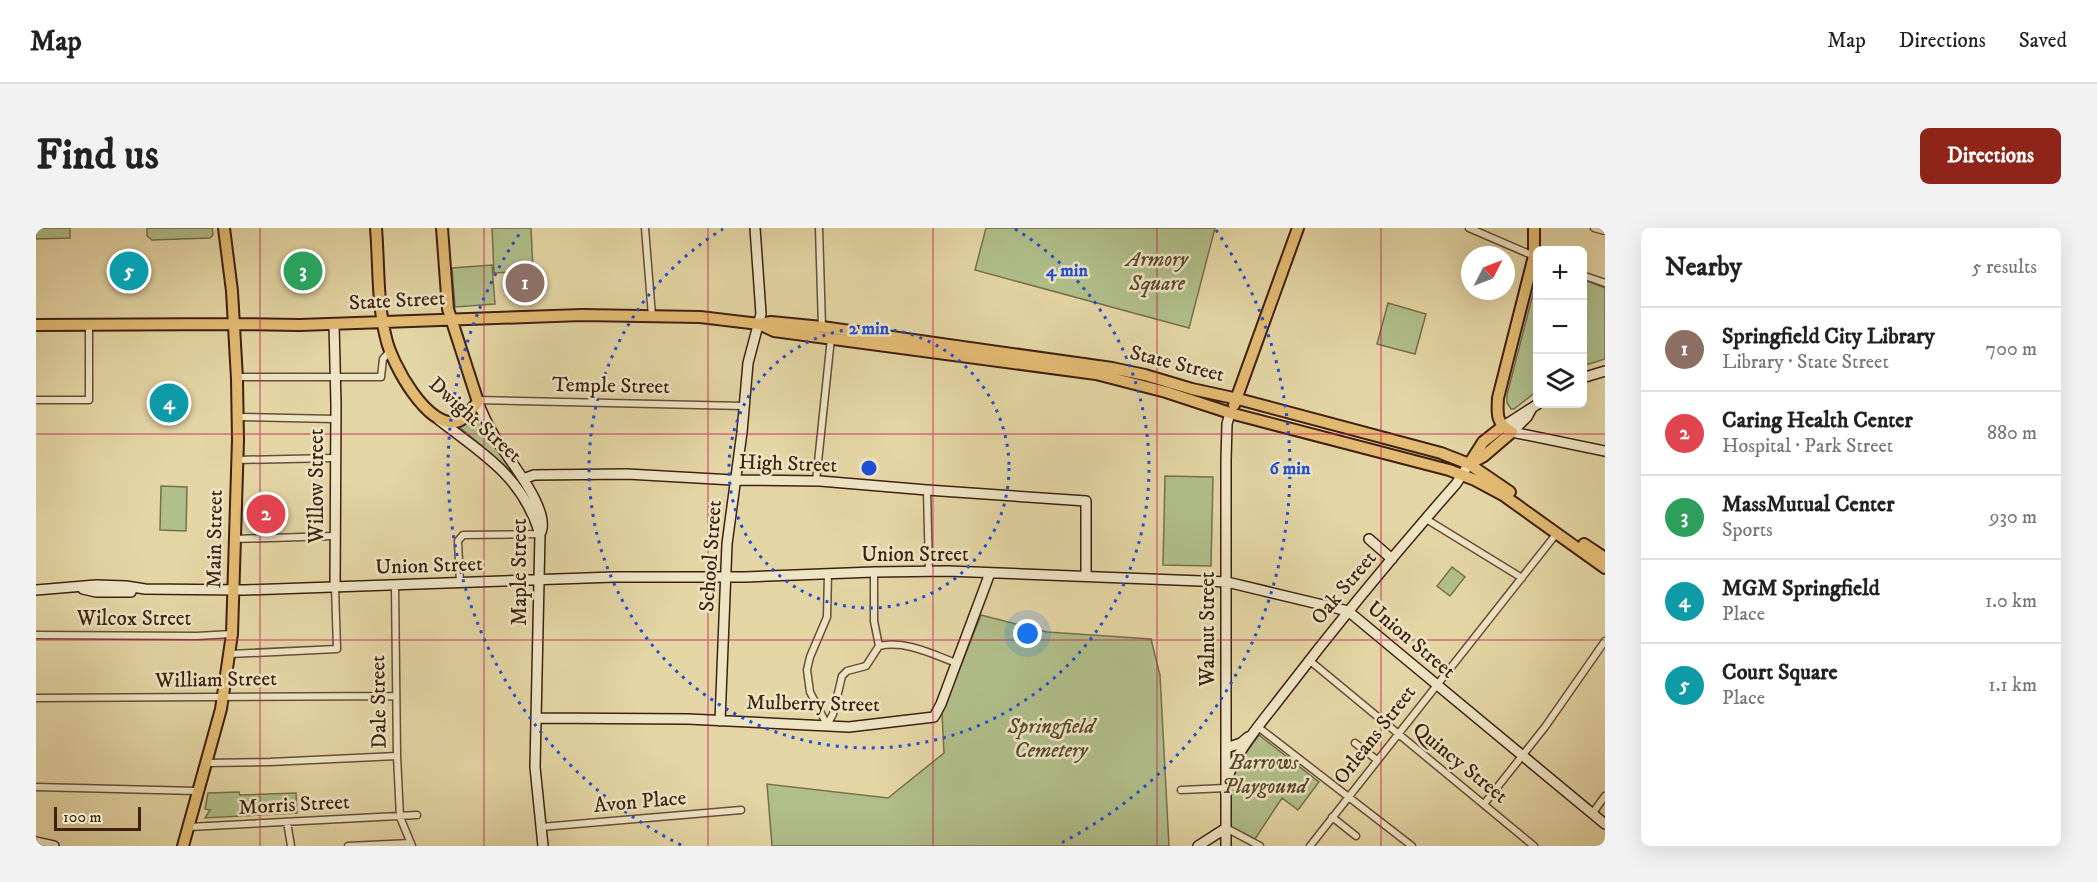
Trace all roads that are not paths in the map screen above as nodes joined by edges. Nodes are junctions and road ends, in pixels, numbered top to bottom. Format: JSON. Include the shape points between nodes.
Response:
{"nodes":[{"id":1,"x":224,"y":228,"type":"edge"},
{"id":2,"x":376,"y":228,"type":"edge"},
{"id":3,"x":442,"y":228,"type":"edge"},
{"id":4,"x":645,"y":228,"type":"edge"},
{"id":5,"x":755,"y":228,"type":"edge"},
{"id":6,"x":819,"y":228,"type":"edge"},
{"id":7,"x":1298,"y":228,"type":"edge"},
{"id":8,"x":1469,"y":228,"type":"edge"},
{"id":9,"x":1534,"y":228,"type":"edge"},
{"id":10,"x":1594,"y":228,"type":"edge"},
{"id":11,"x":1605,"y":231,"type":"edge"},
{"id":12,"x":1535,"y":246,"type":"edge"},
{"id":13,"x":1533,"y":256,"type":"edge"},
{"id":14,"x":1533,"y":268,"type":"edge"},
{"id":15,"x":1587,"y":277,"type":"edge"},
{"id":16,"x":1605,"y":283,"type":"edge"},
{"id":17,"x":652,"y":316,"type":"junction"},
{"id":18,"x":450,"y":318,"type":"junction"},
{"id":19,"x":383,"y":322,"type":"junction"},
{"id":20,"x":234,"y":324,"type":"junction"},
{"id":21,"x":334,"y":324,"type":"junction"},
{"id":22,"x":759,"y":324,"type":"junction"},
{"id":23,"x":36,"y":325,"type":"edge"},
{"id":24,"x":89,"y":326,"type":"junction"},
{"id":25,"x":822,"y":327,"type":"junction"},
{"id":26,"x":831,"y":338,"type":"junction"},
{"id":27,"x":390,"y":351,"type":"junction"},
{"id":28,"x":1605,"y":371,"type":"edge"},
{"id":29,"x":1587,"y":376,"type":"edge"},
{"id":30,"x":237,"y":377,"type":"junction"},
{"id":31,"x":336,"y":378,"type":"junction"},
{"id":32,"x":1143,"y":380,"type":"junction"},
{"id":33,"x":1238,"y":399,"type":"junction"},
{"id":34,"x":36,"y":400,"type":"edge"},
{"id":35,"x":477,"y":401,"type":"junction"},
{"id":36,"x":744,"y":406,"type":"junction"},
{"id":37,"x":1533,"y":407,"type":"edge"},
{"id":38,"x":1230,"y":413,"type":"junction"},
{"id":39,"x":238,"y":417,"type":"junction"},
{"id":40,"x":335,"y":419,"type":"junction"},
{"id":41,"x":439,"y":420,"type":"junction"},
{"id":42,"x":1346,"y":428,"type":"junction"},
{"id":43,"x":1507,"y":429,"type":"junction"},
{"id":44,"x":1342,"y":442,"type":"junction"},
{"id":45,"x":1605,"y":452,"type":"edge"},
{"id":46,"x":334,"y":458,"type":"junction"},
{"id":47,"x":237,"y":460,"type":"junction"},
{"id":48,"x":1469,"y":464,"type":"junction"},
{"id":49,"x":1462,"y":475,"type":"junction"},
{"id":50,"x":523,"y":479,"type":"junction"},
{"id":51,"x":735,"y":480,"type":"junction"},
{"id":52,"x":816,"y":481,"type":"junction"},
{"id":53,"x":927,"y":490,"type":"junction"},
{"id":54,"x":1426,"y":519,"type":"junction"},
{"id":55,"x":1558,"y":530,"type":"junction"},
{"id":56,"x":334,"y":534,"type":"junction"},
{"id":57,"x":540,"y":534,"type":"junction"},
{"id":58,"x":234,"y":538,"type":"junction"},
{"id":59,"x":1369,"y":539,"type":"dead end"},
{"id":60,"x":1605,"y":558,"type":"edge"},
{"id":61,"x":1392,"y":559,"type":"junction"},
{"id":62,"x":1605,"y":567,"type":"edge"},
{"id":63,"x":874,"y":572,"type":"junction"},
{"id":64,"x":929,"y":572,"type":"junction"},
{"id":65,"x":828,"y":573,"type":"junction"},
{"id":66,"x":990,"y":573,"type":"junction"},
{"id":67,"x":724,"y":576,"type":"junction"},
{"id":68,"x":1086,"y":576,"type":"junction"},
{"id":69,"x":1522,"y":578,"type":"junction"},
{"id":70,"x":540,"y":581,"type":"junction"},
{"id":71,"x":1227,"y":582,"type":"junction"},
{"id":72,"x":459,"y":583,"type":"junction"},
{"id":73,"x":335,"y":586,"type":"junction"},
{"id":74,"x":395,"y":586,"type":"junction"},
{"id":75,"x":36,"y":590,"type":"edge"},
{"id":76,"x":233,"y":590,"type":"junction"},
{"id":77,"x":1348,"y":611,"type":"junction"},
{"id":78,"x":232,"y":634,"type":"junction"},
{"id":79,"x":36,"y":635,"type":"edge"},
{"id":80,"x":1605,"y":641,"type":"edge"},
{"id":81,"x":879,"y":646,"type":"junction"},
{"id":82,"x":230,"y":654,"type":"junction"},
{"id":83,"x":1309,"y":660,"type":"junction"},
{"id":84,"x":956,"y":663,"type":"junction"},
{"id":85,"x":1436,"y":684,"type":"junction"},
{"id":86,"x":396,"y":696,"type":"junction"},
{"id":87,"x":224,"y":697,"type":"junction"},
{"id":88,"x":36,"y":698,"type":"edge"},
{"id":89,"x":536,"y":718,"type":"junction"},
{"id":90,"x":720,"y":721,"type":"junction"},
{"id":91,"x":827,"y":725,"type":"junction"},
{"id":92,"x":1258,"y":727,"type":"junction"},
{"id":93,"x":1397,"y":734,"type":"junction"},
{"id":94,"x":1355,"y":743,"type":"dead end"},
{"id":95,"x":1226,"y":748,"type":"junction"},
{"id":96,"x":397,"y":756,"type":"junction"},
{"id":97,"x":1523,"y":756,"type":"junction"},
{"id":98,"x":1377,"y":760,"type":"junction"},
{"id":99,"x":207,"y":763,"type":"junction"},
{"id":100,"x":36,"y":787,"type":"edge"},
{"id":101,"x":1226,"y":788,"type":"junction"},
{"id":102,"x":1181,"y":790,"type":"dead end"},
{"id":103,"x":199,"y":791,"type":"junction"},
{"id":104,"x":1605,"y":796,"type":"edge"},
{"id":105,"x":1347,"y":797,"type":"junction"},
{"id":106,"x":1484,"y":804,"type":"junction"},
{"id":107,"x":741,"y":810,"type":"dead end"},
{"id":108,"x":1592,"y":814,"type":"junction"},
{"id":109,"x":417,"y":815,"type":"dead end"},
{"id":110,"x":399,"y":817,"type":"junction"},
{"id":111,"x":1332,"y":817,"type":"junction"},
{"id":112,"x":287,"y":822,"type":"junction"},
{"id":113,"x":1605,"y":824,"type":"edge"},
{"id":114,"x":189,"y":827,"type":"junction"},
{"id":115,"x":541,"y":827,"type":"junction"},
{"id":116,"x":1226,"y":828,"type":"junction"},
{"id":117,"x":1356,"y":836,"type":"dead end"},
{"id":118,"x":36,"y":842,"type":"edge"},
{"id":119,"x":411,"y":845,"type":"edge"},
{"id":120,"x":54,"y":846,"type":"edge"},
{"id":121,"x":183,"y":846,"type":"edge"},
{"id":122,"x":291,"y":846,"type":"edge"},
{"id":123,"x":348,"y":846,"type":"edge"},
{"id":124,"x":543,"y":846,"type":"edge"},
{"id":125,"x":1198,"y":846,"type":"edge"},
{"id":126,"x":1226,"y":846,"type":"edge"},
{"id":127,"x":1260,"y":846,"type":"edge"},
{"id":128,"x":1310,"y":846,"type":"edge"},
{"id":129,"x":1412,"y":846,"type":"edge"},
{"id":130,"x":1534,"y":846,"type":"edge"}],
"edges":[{"from":1,"to":20,"type":"main road","name":"Main Street"},
{"from":2,"to":19,"type":"main road","name":"Dwight Street"},
{"from":3,"to":18,"type":"main road","name":"Maple Street"},
{"from":4,"to":17,"type":"street"},
{"from":5,"to":22,"type":"street","name":"School Street"},
{"from":6,"to":25,"type":"street"},
{"from":7,"to":33,"type":"main road"},
{"from":8,"to":13,"type":"street"},
{"from":9,"to":12,"type":"main road"},
{"from":10,"to":11,"type":"street"},
{"from":14,"to":43,"type":"main road","via":[[1499,388],[1498,412]]},
{"from":15,"to":16,"type":"street"},
{"from":17,"to":18,"type":"main road","name":"State Street"},
{"from":17,"to":22,"type":"main road","name":"State Street"},
{"from":18,"to":19,"type":"main road","name":"State Street"},
{"from":18,"to":35,"type":"main road","name":"Maple Street"},
{"from":19,"to":21,"type":"main road","name":"State Street"},
{"from":19,"to":27,"type":"main road","name":"Dwight Street"},
{"from":20,"to":21,"type":"main road","name":"State Street"},
{"from":20,"to":24,"type":"main road","name":"State Street"},
{"from":20,"to":30,"type":"main road","name":"Main Street"},
{"from":21,"to":31,"type":"street","name":"Willow Street"},
{"from":22,"to":25,"type":"main road","name":"State Street"},
{"from":22,"to":26,"type":"main road","name":"State Street","via":[[774,331]]},
{"from":22,"to":36,"type":"street","name":"School Street","via":[[748,363]]},
{"from":23,"to":24,"type":"main road","name":"State Street"},
{"from":24,"to":34,"type":"street","via":[[89,400]]},
{"from":25,"to":32,"type":"main road","name":"State Street","via":[[1061,360]]},
{"from":26,"to":32,"type":"main road","name":"State Street"},
{"from":26,"to":52,"type":"street"},
{"from":27,"to":31,"type":"street","via":[[383,359],[381,377]]},
{"from":27,"to":41,"type":"main road","name":"Dwight Street","via":[[406,382]]},
{"from":28,"to":29,"type":"street"},
{"from":30,"to":31,"type":"street"},
{"from":30,"to":39,"type":"main road","name":"Main Street"},
{"from":31,"to":40,"type":"street","name":"Willow Street"},
{"from":32,"to":33,"type":"main road","name":"State Street"},
{"from":32,"to":38,"type":"main road","name":"State Street"},
{"from":33,"to":38,"type":"main road"},
{"from":33,"to":42,"type":"main road","name":"State Street"},
{"from":35,"to":36,"type":"street","name":"Temple Street"},
{"from":35,"to":41,"type":"main road","via":[[461,420]]},
{"from":35,"to":50,"type":"street","name":"Maple Street","via":[[497,441]]},
{"from":36,"to":51,"type":"street","name":"School Street"},
{"from":37,"to":43,"type":"street"},
{"from":38,"to":44,"type":"main road","name":"State Street"},
{"from":38,"to":71,"type":"street","name":"Walnut Street"},
{"from":39,"to":40,"type":"street"},
{"from":39,"to":47,"type":"main road","name":"Main Street"},
{"from":40,"to":46,"type":"street","name":"Willow Street"},
{"from":41,"to":57,"type":"street","name":"Dwight Street","via":[[514,481]]},
{"from":42,"to":44,"type":"main road"},
{"from":42,"to":48,"type":"main road","name":"State Street"},
{"from":43,"to":45,"type":"street"},
{"from":43,"to":48,"type":"main road","via":[[1483,442]]},
{"from":44,"to":49,"type":"main road","name":"State Street"},
{"from":46,"to":47,"type":"street"},
{"from":46,"to":56,"type":"street","name":"Willow Street"},
{"from":47,"to":58,"type":"main road","name":"Main Street"},
{"from":48,"to":49,"type":"street","name":"Oak Street"},
{"from":48,"to":55,"type":"main road","name":"State Street"},
{"from":49,"to":54,"type":"street","name":"Oak Street"},
{"from":49,"to":55,"type":"main road","name":"State Street","via":[[1503,495]]},
{"from":50,"to":51,"type":"street","name":"High Street","via":[[534,475],[619,474]]},
{"from":50,"to":57,"type":"street","name":"Maple Street","via":[[541,513],[544,524]]},
{"from":51,"to":52,"type":"street","name":"High Street"},
{"from":51,"to":67,"type":"street","name":"School Street"},
{"from":52,"to":53,"type":"street","name":"High Street"},
{"from":53,"to":64,"type":"street"},
{"from":53,"to":68,"type":"street","name":"High Street","via":[[1086,501]]},
{"from":54,"to":61,"type":"street","name":"Oak Street"},
{"from":54,"to":69,"type":"street"},
{"from":55,"to":60,"type":"main road","name":"State Street"},
{"from":55,"to":62,"type":"main road","name":"State Street"},
{"from":55,"to":69,"type":"street","name":"Orleans Street"},
{"from":56,"to":58,"type":"street"},
{"from":56,"to":73,"type":"street","name":"Willow Street"},
{"from":57,"to":70,"type":"street","name":"Maple Street"},
{"from":57,"to":72,"type":"street","via":[[463,535],[458,542]]},
{"from":58,"to":76,"type":"main road","name":"Main Street"},
{"from":59,"to":61,"type":"street"},
{"from":61,"to":77,"type":"street","name":"Oak Street"},
{"from":63,"to":64,"type":"street","name":"Union Street"},
{"from":63,"to":65,"type":"street","name":"Union Street"},
{"from":63,"to":81,"type":"street","via":[[874,621]]},
{"from":64,"to":66,"type":"street","name":"Union Street"},
{"from":65,"to":67,"type":"street","name":"Union Street"},
{"from":65,"to":91,"type":"street","via":[[827,617],[807,670],[810,692]]},
{"from":66,"to":68,"type":"street","name":"Union Street"},
{"from":66,"to":84,"type":"street","name":"Mulberry Street"},
{"from":67,"to":70,"type":"street","name":"Union Street"},
{"from":67,"to":90,"type":"street","name":"School Street"},
{"from":68,"to":71,"type":"street","name":"Union Street"},
{"from":69,"to":85,"type":"street","name":"Orleans Street"},
{"from":70,"to":72,"type":"street","name":"Union Street"},
{"from":70,"to":89,"type":"street","name":"Maple Street"},
{"from":71,"to":77,"type":"street","name":"Union Street"},
{"from":71,"to":95,"type":"street","name":"Walnut Street"},
{"from":72,"to":74,"type":"street","name":"Union Street"},
{"from":73,"to":74,"type":"street","name":"Union Street"},
{"from":73,"to":76,"type":"street","name":"Union Street"},
{"from":73,"to":82,"type":"street","name":"Willow Street","via":[[337,649]]},
{"from":74,"to":86,"type":"street","name":"Dale Street"},
{"from":75,"to":76,"type":"street","name":"Union Street","via":[[96,585]]},
{"from":76,"to":78,"type":"main road","name":"Main Street"},
{"from":77,"to":83,"type":"street","name":"Oak Street"},
{"from":77,"to":85,"type":"street","name":"Union Street"},
{"from":78,"to":79,"type":"street","name":"Wilcox Street"},
{"from":78,"to":82,"type":"main road","name":"Main Street"},
{"from":80,"to":97,"type":"street"},
{"from":81,"to":84,"type":"street","via":[[900,644]]},
{"from":81,"to":91,"type":"street","via":[[866,666],[842,676],[834,714]]},
{"from":82,"to":87,"type":"main road","name":"Main Street"},
{"from":83,"to":92,"type":"street","name":"Oak Street"},
{"from":83,"to":93,"type":"street","name":"Quincy Street"},
{"from":84,"to":91,"type":"street","name":"Mulberry Street","via":[[934,717],[862,727]]},
{"from":85,"to":93,"type":"street","name":"Orleans Street"},
{"from":85,"to":97,"type":"street","name":"Union Street"},
{"from":86,"to":87,"type":"street","name":"William Street"},
{"from":86,"to":96,"type":"street","name":"Dale Street"},
{"from":87,"to":88,"type":"street","name":"William Street"},
{"from":87,"to":99,"type":"main road","name":"Main Street"},
{"from":89,"to":90,"type":"street","name":"Mulberry Street"},
{"from":89,"to":115,"type":"street","name":"Maple Street"},
{"from":90,"to":91,"type":"street","name":"Mulberry Street"},
{"from":92,"to":95,"type":"street","name":"Oak Street","via":[[1241,743]]},
{"from":92,"to":101,"type":"street","name":"Oak Street","via":[[1231,767]]},
{"from":92,"to":105,"type":"street"},
{"from":93,"to":98,"type":"street","name":"Orleans Street"},
{"from":93,"to":106,"type":"street","name":"Quincy Street"},
{"from":94,"to":98,"type":"street"},
{"from":95,"to":101,"type":"street","name":"Walnut Street"},
{"from":96,"to":99,"type":"street"},
{"from":96,"to":110,"type":"street","name":"Dale Street"},
{"from":97,"to":106,"type":"street"},
{"from":97,"to":108,"type":"street","name":"Union Street"},
{"from":98,"to":105,"type":"street","name":"Orleans Street"},
{"from":99,"to":103,"type":"main road","name":"Main Street"},
{"from":100,"to":103,"type":"street"},
{"from":101,"to":102,"type":"street"},
{"from":101,"to":116,"type":"street","name":"Walnut Street"},
{"from":103,"to":114,"type":"main road","name":"Main Street"},
{"from":104,"to":108,"type":"street"},
{"from":105,"to":111,"type":"street","name":"Orleans Street"},
{"from":105,"to":129,"type":"street"},
{"from":106,"to":130,"type":"street","name":"Quincy Street"},
{"from":107,"to":115,"type":"street","name":"Avon Place"},
{"from":108,"to":113,"type":"street","name":"Union Street"},
{"from":109,"to":110,"type":"street","name":"Morris Street"},
{"from":110,"to":112,"type":"street","name":"Morris Street"},
{"from":110,"to":119,"type":"street"},
{"from":111,"to":117,"type":"street"},
{"from":111,"to":128,"type":"street","name":"Orleans Street"},
{"from":112,"to":114,"type":"street","name":"Morris Street"},
{"from":112,"to":122,"type":"street"},
{"from":114,"to":121,"type":"main road","name":"Main Street"},
{"from":115,"to":124,"type":"street","name":"Maple Street"},
{"from":116,"to":125,"type":"street"},
{"from":116,"to":126,"type":"street","name":"Walnut Street"},
{"from":116,"to":127,"type":"street"},
{"from":118,"to":120,"type":"street"},
{"from":119,"to":123,"type":"street"}]}
